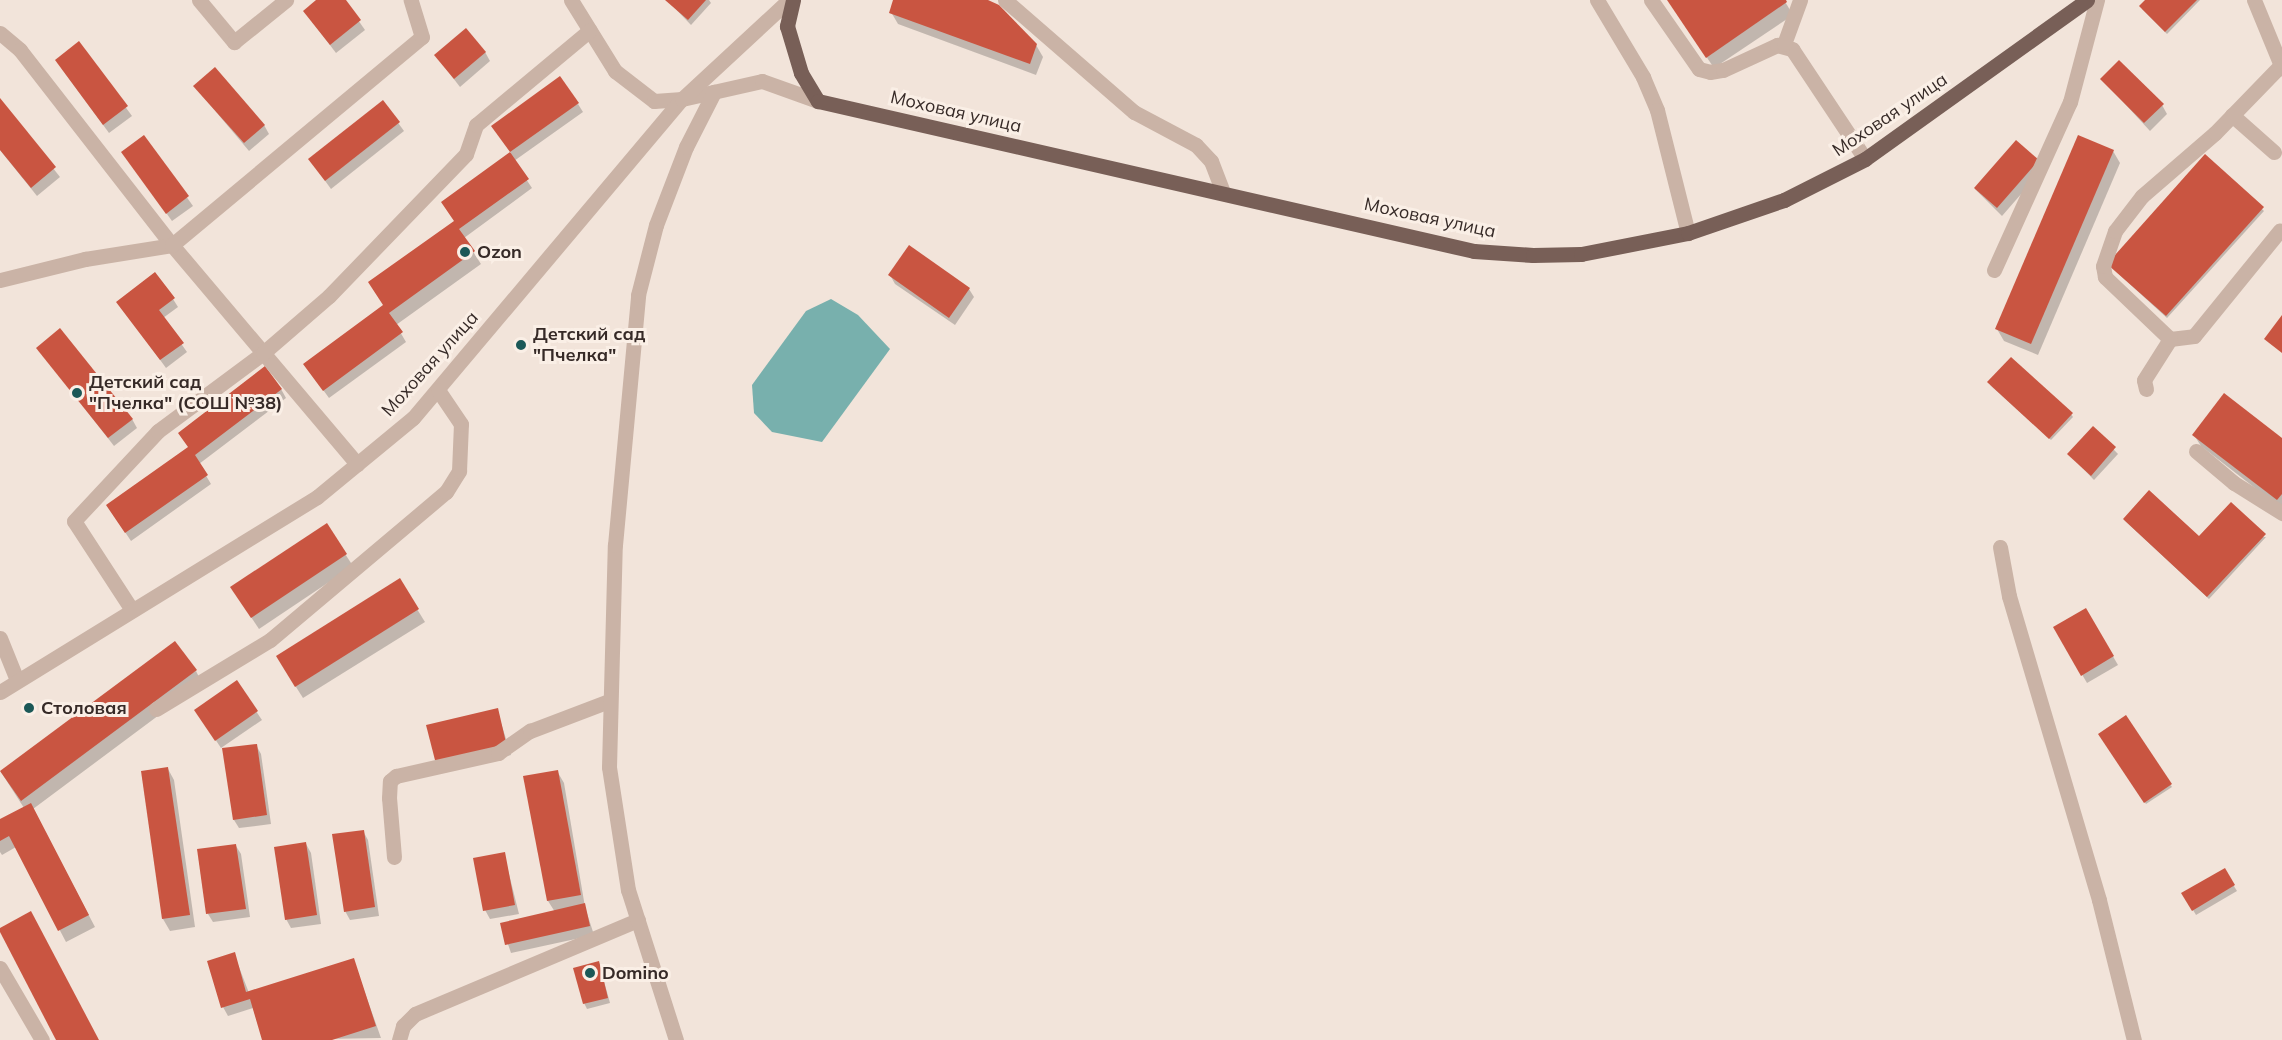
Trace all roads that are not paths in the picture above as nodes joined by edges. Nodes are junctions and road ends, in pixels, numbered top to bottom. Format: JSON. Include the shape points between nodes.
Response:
{"nodes":[{"id":1,"x":199,"y":0,"type":"edge"},
{"id":2,"x":286,"y":0,"type":"edge"},
{"id":3,"x":411,"y":0,"type":"edge"},
{"id":4,"x":571,"y":0,"type":"edge"},
{"id":5,"x":791,"y":0,"type":"edge"},
{"id":6,"x":1005,"y":0,"type":"edge"},
{"id":7,"x":1597,"y":0,"type":"edge"},
{"id":8,"x":1651,"y":0,"type":"edge"},
{"id":9,"x":1800,"y":0,"type":"edge"},
{"id":10,"x":2087,"y":0,"type":"edge"},
{"id":11,"x":2097,"y":0,"type":"edge"},
{"id":12,"x":2254,"y":0,"type":"edge"},
{"id":13,"x":590,"y":30,"type":"junction"},
{"id":14,"x":0,"y":33,"type":"edge"},
{"id":15,"x":1784,"y":44,"type":"junction"},
{"id":16,"x":2281,"y":67,"type":"edge"},
{"id":17,"x":714,"y":92,"type":"junction"},
{"id":18,"x":682,"y":99,"type":"junction"},
{"id":19,"x":818,"y":101,"type":"junction"},
{"id":20,"x":2232,"y":115,"type":"junction"},
{"id":21,"x":2274,"y":152,"type":"dead end"},
{"id":22,"x":1865,"y":159,"type":"junction"},
{"id":23,"x":1223,"y":192,"type":"junction"},
{"id":24,"x":2280,"y":230,"type":"dead end"},
{"id":25,"x":1688,"y":233,"type":"junction"},
{"id":26,"x":172,"y":245,"type":"junction"},
{"id":27,"x":1994,"y":270,"type":"dead end"},
{"id":28,"x":0,"y":280,"type":"edge"},
{"id":29,"x":2170,"y":339,"type":"junction"},
{"id":30,"x":263,"y":353,"type":"junction"},
{"id":31,"x":2146,"y":389,"type":"dead end"},
{"id":32,"x":438,"y":390,"type":"junction"},
{"id":33,"x":2196,"y":451,"type":"dead end"},
{"id":34,"x":357,"y":464,"type":"junction"},
{"id":35,"x":2282,"y":513,"type":"edge"},
{"id":36,"x":2000,"y":547,"type":"dead end"},
{"id":37,"x":132,"y":610,"type":"junction"},
{"id":38,"x":0,"y":638,"type":"edge"},
{"id":39,"x":17,"y":680,"type":"junction"},
{"id":40,"x":0,"y":692,"type":"edge"},
{"id":41,"x":609,"y":701,"type":"junction"},
{"id":42,"x":156,"y":709,"type":"dead end"},
{"id":43,"x":394,"y":857,"type":"dead end"},
{"id":44,"x":638,"y":920,"type":"junction"},
{"id":45,"x":0,"y":968,"type":"edge"},
{"id":46,"x":42,"y":1040,"type":"edge"},
{"id":47,"x":399,"y":1040,"type":"edge"},
{"id":48,"x":676,"y":1040,"type":"edge"},
{"id":49,"x":2134,"y":1040,"type":"edge"}],
"edges":[{"from":1,"to":2,"type":"street","via":[[234,42]]},
{"from":3,"to":26,"type":"street","via":[[422,37]]},
{"from":4,"to":13,"type":"street"},
{"from":5,"to":18,"type":"street","name":"Моховая улица"},
{"from":5,"to":19,"type":"main road","via":[[787,26],[801,73]]},
{"from":6,"to":23,"type":"street","via":[[1134,112],[1196,145],[1211,161]]},
{"from":7,"to":25,"type":"street","via":[[1643,76],[1657,110]]},
{"from":8,"to":15,"type":"street","via":[[1699,69],[1723,70]]},
{"from":9,"to":15,"type":"street"},
{"from":10,"to":22,"type":"main road","name":"Моховая улица"},
{"from":11,"to":27,"type":"street","via":[[2070,102]]},
{"from":12,"to":16,"type":"street"},
{"from":13,"to":18,"type":"street","via":[[615,71],[654,101]]},
{"from":13,"to":30,"type":"street","via":[[476,125],[466,154],[427,197],[330,296]]},
{"from":14,"to":26,"type":"street","via":[[20,50]]},
{"from":15,"to":22,"type":"street","via":[[1792,49]]},
{"from":16,"to":20,"type":"street"},
{"from":17,"to":18,"type":"street"},
{"from":17,"to":19,"type":"street","via":[[762,81]]},
{"from":17,"to":41,"type":"street","via":[[686,147],[660,216],[638,295],[615,545]]},
{"from":18,"to":32,"type":"street","name":"Моховая улица"},
{"from":19,"to":23,"type":"main road","name":"Моховая улица"},
{"from":20,"to":21,"type":"street"},
{"from":20,"to":29,"type":"street","via":[[2127,213],[2115,231],[2103,266],[2110,285]]},
{"from":22,"to":25,"type":"main road","name":"Моховая улица","via":[[1784,200]]},
{"from":23,"to":25,"type":"main road","name":"Моховая улица","via":[[1474,251],[1581,254]]},
{"from":24,"to":29,"type":"street","via":[[2194,336]]},
{"from":26,"to":28,"type":"street","via":[[85,259]]},
{"from":26,"to":30,"type":"street"},
{"from":29,"to":31,"type":"street","via":[[2144,380]]},
{"from":30,"to":34,"type":"street"},
{"from":30,"to":37,"type":"street","via":[[158,431],[74,521]]},
{"from":32,"to":34,"type":"street","name":"Моховая улица","via":[[413,418]]},
{"from":32,"to":42,"type":"street","via":[[461,424],[461,463],[446,492],[286,628]]},
{"from":33,"to":35,"type":"street","via":[[2234,483]]},
{"from":34,"to":37,"type":"street","name":"Моховая улица","via":[[317,497]]},
{"from":36,"to":49,"type":"street","via":[[2009,596],[2098,900]]},
{"from":37,"to":39,"type":"street","name":"Моховая улица"},
{"from":38,"to":39,"type":"street"},
{"from":39,"to":40,"type":"street","name":"Моховая улица"},
{"from":41,"to":43,"type":"street","via":[[531,731],[498,753],[396,776],[390,782],[389,798]]},
{"from":41,"to":44,"type":"street","via":[[609,767],[628,890]]},
{"from":44,"to":47,"type":"street","via":[[415,1014],[403,1026]]},
{"from":44,"to":48,"type":"street"},
{"from":45,"to":46,"type":"street"}]}
